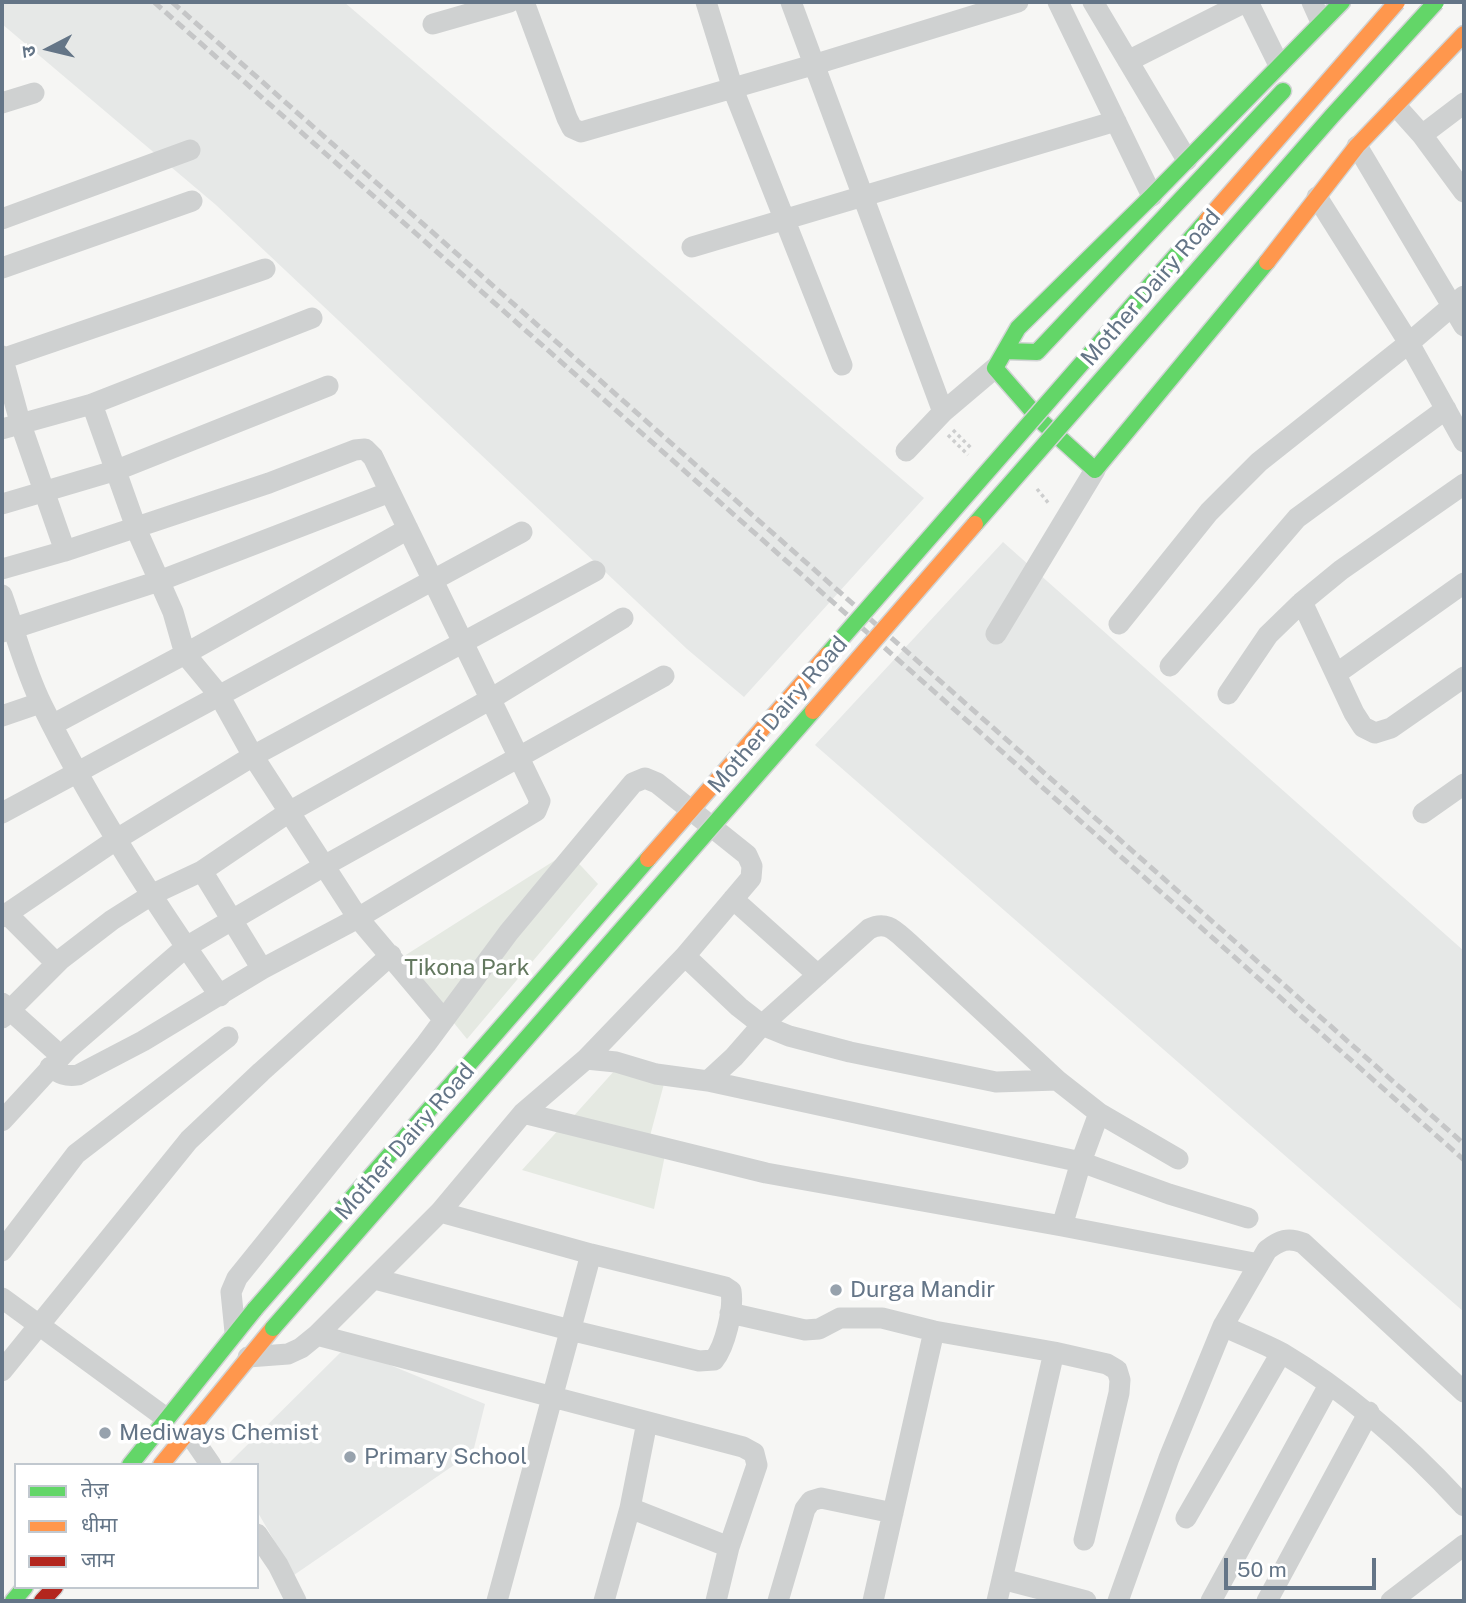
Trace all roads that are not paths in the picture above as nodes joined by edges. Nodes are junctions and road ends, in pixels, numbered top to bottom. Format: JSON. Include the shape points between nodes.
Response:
{"nodes":[{"id":1,"x":510,"y":2,"type":"edge"},
{"id":2,"x":524,"y":2,"type":"edge"},
{"id":3,"x":706,"y":2,"type":"edge"},
{"id":4,"x":791,"y":2,"type":"edge"},
{"id":5,"x":1018,"y":2,"type":"edge"},
{"id":6,"x":1058,"y":2,"type":"edge"},
{"id":7,"x":1093,"y":2,"type":"edge"},
{"id":8,"x":1246,"y":2,"type":"edge"},
{"id":9,"x":1312,"y":2,"type":"edge"},
{"id":10,"x":1342,"y":2,"type":"edge"},
{"id":11,"x":1397,"y":2,"type":"edge"},
{"id":12,"x":1436,"y":2,"type":"edge"},
{"id":13,"x":1321,"y":23,"type":"junction"},
{"id":14,"x":433,"y":24,"type":"dead end"},
{"id":15,"x":1464,"y":34,"type":"edge"},
{"id":16,"x":1128,"y":61,"type":"junction"},
{"id":17,"x":816,"y":64,"type":"junction"},
{"id":18,"x":1287,"y":71,"type":"junction"},
{"id":19,"x":733,"y":89,"type":"junction"},
{"id":20,"x":34,"y":93,"type":"dead end"},
{"id":21,"x":2,"y":103,"type":"edge"},
{"id":22,"x":1464,"y":103,"type":"edge"},
{"id":23,"x":1396,"y":106,"type":"junction"},
{"id":24,"x":1116,"y":121,"type":"junction"},
{"id":25,"x":1422,"y":135,"type":"junction"},
{"id":26,"x":1357,"y":146,"type":"junction"},
{"id":27,"x":190,"y":150,"type":"dead end"},
{"id":28,"x":1186,"y":160,"type":"junction"},
{"id":29,"x":1464,"y":192,"type":"edge"},
{"id":30,"x":864,"y":196,"type":"junction"},
{"id":31,"x":1152,"y":196,"type":"junction"},
{"id":32,"x":1317,"y":197,"type":"junction"},
{"id":33,"x":192,"y":201,"type":"dead end"},
{"id":34,"x":2,"y":219,"type":"edge"},
{"id":35,"x":785,"y":219,"type":"junction"},
{"id":36,"x":692,"y":247,"type":"dead end"},
{"id":37,"x":2,"y":268,"type":"edge"},
{"id":38,"x":265,"y":269,"type":"dead end"},
{"id":39,"x":1458,"y":301,"type":"edge"},
{"id":40,"x":312,"y":318,"type":"dead end"},
{"id":41,"x":1464,"y":326,"type":"edge"},
{"id":42,"x":1409,"y":343,"type":"junction"},
{"id":43,"x":2,"y":358,"type":"edge"},
{"id":44,"x":1000,"y":360,"type":"junction"},
{"id":45,"x":842,"y":365,"type":"dead end"},
{"id":46,"x":328,"y":386,"type":"dead end"},
{"id":47,"x":92,"y":404,"type":"junction"},
{"id":48,"x":1446,"y":409,"type":"junction"},
{"id":49,"x":948,"y":421,"type":"junction"},
{"id":50,"x":11,"y":426,"type":"edge"},
{"id":51,"x":1464,"y":442,"type":"edge"},
{"id":52,"x":906,"y":451,"type":"dead end"},
{"id":53,"x":117,"y":470,"type":"junction"},
{"id":54,"x":1095,"y":471,"type":"junction"},
{"id":55,"x":1464,"y":485,"type":"edge"},
{"id":56,"x":44,"y":491,"type":"junction"},
{"id":57,"x":390,"y":492,"type":"junction"},
{"id":58,"x":2,"y":504,"type":"edge"},
{"id":59,"x":136,"y":527,"type":"junction"},
{"id":60,"x":408,"y":529,"type":"junction"},
{"id":61,"x":522,"y":532,"type":"dead end"},
{"id":62,"x":65,"y":551,"type":"junction"},
{"id":63,"x":2,"y":569,"type":"edge"},
{"id":64,"x":594,"y":571,"type":"dead end"},
{"id":65,"x":433,"y":580,"type":"junction"},
{"id":66,"x":159,"y":581,"type":"junction"},
{"id":67,"x":1464,"y":583,"type":"edge"},
{"id":68,"x":2,"y":595,"type":"edge"},
{"id":69,"x":1302,"y":602,"type":"junction"},
{"id":70,"x":623,"y":618,"type":"dead end"},
{"id":71,"x":1119,"y":624,"type":"dead end"},
{"id":72,"x":8,"y":630,"type":"edge"},
{"id":73,"x":996,"y":634,"type":"dead end"},
{"id":74,"x":463,"y":642,"type":"junction"},
{"id":75,"x":185,"y":654,"type":"junction"},
{"id":76,"x":1170,"y":666,"type":"dead end"},
{"id":77,"x":1336,"y":674,"type":"junction"},
{"id":78,"x":664,"y":676,"type":"dead end"},
{"id":79,"x":1464,"y":677,"type":"edge"},
{"id":80,"x":1228,"y":694,"type":"dead end"},
{"id":81,"x":219,"y":695,"type":"junction"},
{"id":82,"x":489,"y":700,"type":"junction"},
{"id":83,"x":40,"y":703,"type":"junction"},
{"id":84,"x":2,"y":716,"type":"edge"},
{"id":85,"x":52,"y":725,"type":"junction"},
{"id":86,"x":253,"y":756,"type":"junction"},
{"id":87,"x":519,"y":757,"type":"junction"},
{"id":88,"x":77,"y":771,"type":"junction"},
{"id":89,"x":1464,"y":783,"type":"edge"},
{"id":90,"x":289,"y":812,"type":"junction"},
{"id":91,"x":2,"y":813,"type":"edge"},
{"id":92,"x":1423,"y":813,"type":"dead end"},
{"id":93,"x":117,"y":839,"type":"junction"},
{"id":94,"x":324,"y":866,"type":"junction"},
{"id":95,"x":202,"y":871,"type":"junction"},
{"id":96,"x":152,"y":895,"type":"junction"},
{"id":97,"x":733,"y":899,"type":"junction"},
{"id":98,"x":4,"y":915,"type":"edge"},
{"id":99,"x":358,"y":918,"type":"junction"},
{"id":100,"x":232,"y":920,"type":"junction"},
{"id":101,"x":186,"y":947,"type":"junction"},
{"id":102,"x":391,"y":955,"type":"junction"},
{"id":103,"x":685,"y":956,"type":"junction"},
{"id":104,"x":56,"y":963,"type":"junction"},
{"id":105,"x":262,"y":969,"type":"junction"},
{"id":106,"x":817,"y":975,"type":"junction"},
{"id":107,"x":220,"y":996,"type":"junction"},
{"id":108,"x":4,"y":1010,"type":"edge"},
{"id":109,"x":444,"y":1020,"type":"junction"},
{"id":110,"x":762,"y":1025,"type":"junction"},
{"id":111,"x":228,"y":1037,"type":"dead end"},
{"id":112,"x":586,"y":1059,"type":"junction"},
{"id":113,"x":56,"y":1062,"type":"junction"},
{"id":114,"x":1057,"y":1080,"type":"junction"},
{"id":115,"x":708,"y":1081,"type":"junction"},
{"id":116,"x":5,"y":1111,"type":"edge"},
{"id":117,"x":523,"y":1113,"type":"junction"},
{"id":118,"x":1099,"y":1113,"type":"junction"},
{"id":119,"x":1178,"y":1159,"type":"dead end"},
{"id":120,"x":1082,"y":1162,"type":"junction"},
{"id":121,"x":440,"y":1212,"type":"junction"},
{"id":122,"x":1248,"y":1218,"type":"dead end"},
{"id":123,"x":1062,"y":1226,"type":"junction"},
{"id":124,"x":2,"y":1251,"type":"edge"},
{"id":125,"x":591,"y":1254,"type":"junction"},
{"id":126,"x":1259,"y":1264,"type":"junction"},
{"id":127,"x":375,"y":1279,"type":"junction"},
{"id":128,"x":2,"y":1298,"type":"edge"},
{"id":129,"x":730,"y":1313,"type":"junction"},
{"id":130,"x":39,"y":1325,"type":"junction"},
{"id":131,"x":1223,"y":1325,"type":"junction"},
{"id":132,"x":570,"y":1331,"type":"junction"},
{"id":133,"x":934,"y":1331,"type":"junction"},
{"id":134,"x":235,"y":1332,"type":"junction"},
{"id":135,"x":317,"y":1335,"type":"junction"},
{"id":136,"x":1054,"y":1352,"type":"junction"},
{"id":137,"x":1281,"y":1353,"type":"junction"},
{"id":138,"x":248,"y":1357,"type":"junction"},
{"id":139,"x":2,"y":1371,"type":"edge"},
{"id":140,"x":1329,"y":1385,"type":"junction"},
{"id":141,"x":1464,"y":1392,"type":"edge"},
{"id":142,"x":551,"y":1396,"type":"junction"},
{"id":143,"x":1369,"y":1412,"type":"junction"},
{"id":144,"x":166,"y":1418,"type":"junction"},
{"id":145,"x":647,"y":1422,"type":"junction"},
{"id":146,"x":189,"y":1433,"type":"junction"},
{"id":147,"x":132,"y":1463,"type":"edge"},
{"id":148,"x":163,"y":1463,"type":"edge"},
{"id":149,"x":210,"y":1463,"type":"edge"},
{"id":150,"x":1464,"y":1506,"type":"edge"},
{"id":151,"x":630,"y":1508,"type":"junction"},
{"id":152,"x":893,"y":1513,"type":"junction"},
{"id":153,"x":1186,"y":1518,"type":"dead end"},
{"id":154,"x":259,"y":1537,"type":"edge"},
{"id":155,"x":1084,"y":1541,"type":"dead end"},
{"id":156,"x":1464,"y":1545,"type":"edge"},
{"id":157,"x":729,"y":1547,"type":"junction"},
{"id":158,"x":1002,"y":1578,"type":"junction"},
{"id":159,"x":296,"y":1601,"type":"edge"},
{"id":160,"x":497,"y":1601,"type":"edge"},
{"id":161,"x":604,"y":1601,"type":"edge"},
{"id":162,"x":716,"y":1601,"type":"edge"},
{"id":163,"x":778,"y":1601,"type":"edge"},
{"id":164,"x":873,"y":1601,"type":"edge"},
{"id":165,"x":997,"y":1601,"type":"edge"},
{"id":166,"x":1086,"y":1601,"type":"edge"},
{"id":167,"x":1118,"y":1601,"type":"edge"},
{"id":168,"x":1211,"y":1601,"type":"edge"},
{"id":169,"x":1267,"y":1601,"type":"edge"},
{"id":170,"x":1391,"y":1601,"type":"edge"}],
"edges":[{"from":1,"to":14,"type":"street"},
{"from":2,"to":19,"type":"street","via":[[566,118],[581,132]]},
{"from":3,"to":19,"type":"street"},
{"from":4,"to":17,"type":"street"},
{"from":5,"to":17,"type":"street"},
{"from":6,"to":24,"type":"street"},
{"from":7,"to":16,"type":"street"},
{"from":8,"to":16,"type":"street"},
{"from":8,"to":18,"type":"street"},
{"from":9,"to":13,"type":"street"},
{"from":10,"to":13,"type":"main road"},
{"from":11,"to":134,"type":"main road","name":"Mother Dairy Road","bridge":true},
{"from":12,"to":138,"type":"main road","name":"Mother Dairy Road","bridge":true},
{"from":13,"to":18,"type":"main road"},
{"from":15,"to":23,"type":"main road"},
{"from":16,"to":28,"type":"street"},
{"from":17,"to":19,"type":"street"},
{"from":17,"to":30,"type":"street"},
{"from":18,"to":28,"type":"main road"},
{"from":18,"to":44,"type":"main road","via":[[1037,352]]},
{"from":19,"to":35,"type":"street"},
{"from":20,"to":21,"type":"street"},
{"from":22,"to":25,"type":"street"},
{"from":23,"to":25,"type":"street"},
{"from":23,"to":26,"type":"main road"},
{"from":24,"to":30,"type":"street"},
{"from":24,"to":31,"type":"street"},
{"from":25,"to":29,"type":"street"},
{"from":26,"to":32,"type":"main road"},
{"from":26,"to":39,"type":"street"},
{"from":27,"to":34,"type":"street"},
{"from":28,"to":31,"type":"main road"},
{"from":30,"to":35,"type":"street"},
{"from":30,"to":49,"type":"street"},
{"from":31,"to":44,"type":"main road","via":[[1018,328]]},
{"from":32,"to":42,"type":"street"},
{"from":32,"to":54,"type":"main road"},
{"from":33,"to":37,"type":"street"},
{"from":35,"to":36,"type":"street"},
{"from":35,"to":45,"type":"street"},
{"from":38,"to":43,"type":"street"},
{"from":39,"to":41,"type":"street"},
{"from":39,"to":42,"type":"street"},
{"from":40,"to":47,"type":"street"},
{"from":42,"to":48,"type":"street"},
{"from":42,"to":71,"type":"street","via":[[1259,462],[1209,512]]},
{"from":43,"to":50,"type":"street"},
{"from":44,"to":49,"type":"street"},
{"from":44,"to":54,"type":"main road","via":[[1015,394]]},
{"from":46,"to":53,"type":"street"},
{"from":47,"to":50,"type":"street"},
{"from":47,"to":53,"type":"street"},
{"from":48,"to":51,"type":"street"},
{"from":48,"to":76,"type":"street","via":[[1297,518]]},
{"from":49,"to":52,"type":"street"},
{"from":50,"to":56,"type":"street"},
{"from":53,"to":56,"type":"street"},
{"from":53,"to":59,"type":"street"},
{"from":54,"to":73,"type":"street"},
{"from":55,"to":69,"type":"street"},
{"from":56,"to":58,"type":"street"},
{"from":56,"to":62,"type":"street"},
{"from":57,"to":59,"type":"street","via":[[373,457],[365,449],[355,450]]},
{"from":57,"to":60,"type":"street"},
{"from":57,"to":66,"type":"street"},
{"from":59,"to":62,"type":"street"},
{"from":59,"to":66,"type":"street"},
{"from":60,"to":65,"type":"street"},
{"from":60,"to":75,"type":"street"},
{"from":61,"to":65,"type":"street"},
{"from":62,"to":63,"type":"street"},
{"from":64,"to":74,"type":"street"},
{"from":65,"to":74,"type":"street"},
{"from":65,"to":81,"type":"street"},
{"from":66,"to":72,"type":"street"},
{"from":66,"to":75,"type":"street"},
{"from":67,"to":77,"type":"street"},
{"from":68,"to":72,"type":"street"},
{"from":69,"to":77,"type":"street"},
{"from":69,"to":80,"type":"street","via":[[1268,635]]},
{"from":70,"to":82,"type":"street"},
{"from":72,"to":83,"type":"street"},
{"from":74,"to":82,"type":"street"},
{"from":74,"to":86,"type":"street"},
{"from":75,"to":81,"type":"street"},
{"from":75,"to":85,"type":"street"},
{"from":77,"to":79,"type":"street","via":[[1363,727],[1376,733],[1391,728]]},
{"from":78,"to":87,"type":"street"},
{"from":81,"to":86,"type":"street"},
{"from":81,"to":88,"type":"street"},
{"from":82,"to":87,"type":"street"},
{"from":82,"to":90,"type":"street"},
{"from":83,"to":84,"type":"street"},
{"from":83,"to":85,"type":"street"},
{"from":85,"to":88,"type":"street"},
{"from":86,"to":90,"type":"street"},
{"from":86,"to":93,"type":"street"},
{"from":87,"to":94,"type":"street"},
{"from":87,"to":99,"type":"street","via":[[540,801],[536,811]]},
{"from":88,"to":91,"type":"street"},
{"from":88,"to":93,"type":"street"},
{"from":89,"to":92,"type":"street"},
{"from":90,"to":94,"type":"street"},
{"from":90,"to":95,"type":"street"},
{"from":93,"to":96,"type":"street"},
{"from":93,"to":98,"type":"street"},
{"from":94,"to":99,"type":"street"},
{"from":94,"to":100,"type":"street"},
{"from":95,"to":96,"type":"street"},
{"from":95,"to":100,"type":"street"},
{"from":96,"to":101,"type":"street"},
{"from":96,"to":104,"type":"street"},
{"from":97,"to":103,"type":"street"},
{"from":97,"to":106,"type":"street"},
{"from":97,"to":109,"type":"street","via":[[751,878],[747,855],[657,783],[645,778],[633,783],[509,932]]},
{"from":98,"to":104,"type":"street"},
{"from":99,"to":102,"type":"street"},
{"from":99,"to":105,"type":"street"},
{"from":100,"to":101,"type":"street"},
{"from":100,"to":105,"type":"street"},
{"from":101,"to":107,"type":"street"},
{"from":101,"to":113,"type":"street"},
{"from":102,"to":109,"type":"street"},
{"from":102,"to":130,"type":"street","via":[[189,1140]]},
{"from":103,"to":110,"type":"street"},
{"from":103,"to":112,"type":"street"},
{"from":104,"to":108,"type":"street"},
{"from":105,"to":107,"type":"street"},
{"from":106,"to":110,"type":"street"},
{"from":106,"to":114,"type":"street","via":[[869,929],[890,927]]},
{"from":107,"to":113,"type":"street","via":[[78,1075],[59,1074]]},
{"from":108,"to":113,"type":"street"},
{"from":109,"to":134,"type":"street","via":[[237,1278],[231,1292]]},
{"from":110,"to":114,"type":"street","via":[[789,1036],[950,1074],[996,1082]]},
{"from":110,"to":115,"type":"street"},
{"from":111,"to":124,"type":"street","via":[[76,1154]]},
{"from":112,"to":115,"type":"street"},
{"from":112,"to":117,"type":"street"},
{"from":113,"to":116,"type":"street"},
{"from":114,"to":118,"type":"street"},
{"from":115,"to":120,"type":"street"},
{"from":117,"to":121,"type":"street"},
{"from":117,"to":123,"type":"street","via":[[765,1173]]},
{"from":118,"to":119,"type":"street"},
{"from":118,"to":120,"type":"street"},
{"from":120,"to":122,"type":"street"},
{"from":120,"to":123,"type":"street"},
{"from":121,"to":125,"type":"street"},
{"from":121,"to":127,"type":"street"},
{"from":123,"to":126,"type":"street"},
{"from":125,"to":129,"type":"street","via":[[725,1287],[733,1300]]},
{"from":125,"to":132,"type":"street"},
{"from":126,"to":131,"type":"street"},
{"from":126,"to":141,"type":"street","via":[[1278,1242],[1290,1238],[1303,1243]]},
{"from":127,"to":132,"type":"street"},
{"from":127,"to":135,"type":"street"},
{"from":128,"to":130,"type":"street"},
{"from":129,"to":132,"type":"street","via":[[721,1351],[714,1360],[699,1361]]},
{"from":129,"to":133,"type":"street","via":[[805,1330],[853,1316]]},
{"from":130,"to":139,"type":"street"},
{"from":130,"to":144,"type":"street"},
{"from":131,"to":137,"type":"street"},
{"from":131,"to":167,"type":"street"},
{"from":132,"to":142,"type":"street"},
{"from":133,"to":136,"type":"street"},
{"from":133,"to":152,"type":"street"},
{"from":134,"to":144,"type":"main road","name":"Mother Dairy Road"},
{"from":135,"to":138,"type":"street","via":[[288,1354]]},
{"from":135,"to":142,"type":"street"},
{"from":136,"to":155,"type":"street","via":[[1107,1364],[1117,1370],[1120,1380]]},
{"from":136,"to":158,"type":"street"},
{"from":137,"to":140,"type":"street"},
{"from":137,"to":153,"type":"street"},
{"from":138,"to":146,"type":"main road","name":"Mother Dairy Road"},
{"from":140,"to":143,"type":"street"},
{"from":140,"to":168,"type":"street"},
{"from":142,"to":145,"type":"street"},
{"from":142,"to":160,"type":"street"},
{"from":143,"to":150,"type":"street"},
{"from":143,"to":169,"type":"street"},
{"from":144,"to":147,"type":"main road","name":"Mother Dairy Road"},
{"from":145,"to":151,"type":"street"},
{"from":145,"to":157,"type":"street","via":[[754,1453],[757,1465]]},
{"from":146,"to":148,"type":"main road","name":"Mother Dairy Road"},
{"from":146,"to":149,"type":"street"},
{"from":151,"to":157,"type":"street"},
{"from":151,"to":161,"type":"street"},
{"from":152,"to":163,"type":"street","via":[[821,1498],[811,1501]]},
{"from":152,"to":164,"type":"street"},
{"from":154,"to":159,"type":"street"},
{"from":156,"to":170,"type":"street"},
{"from":157,"to":162,"type":"street"},
{"from":158,"to":165,"type":"street"},
{"from":158,"to":166,"type":"street"}]}
